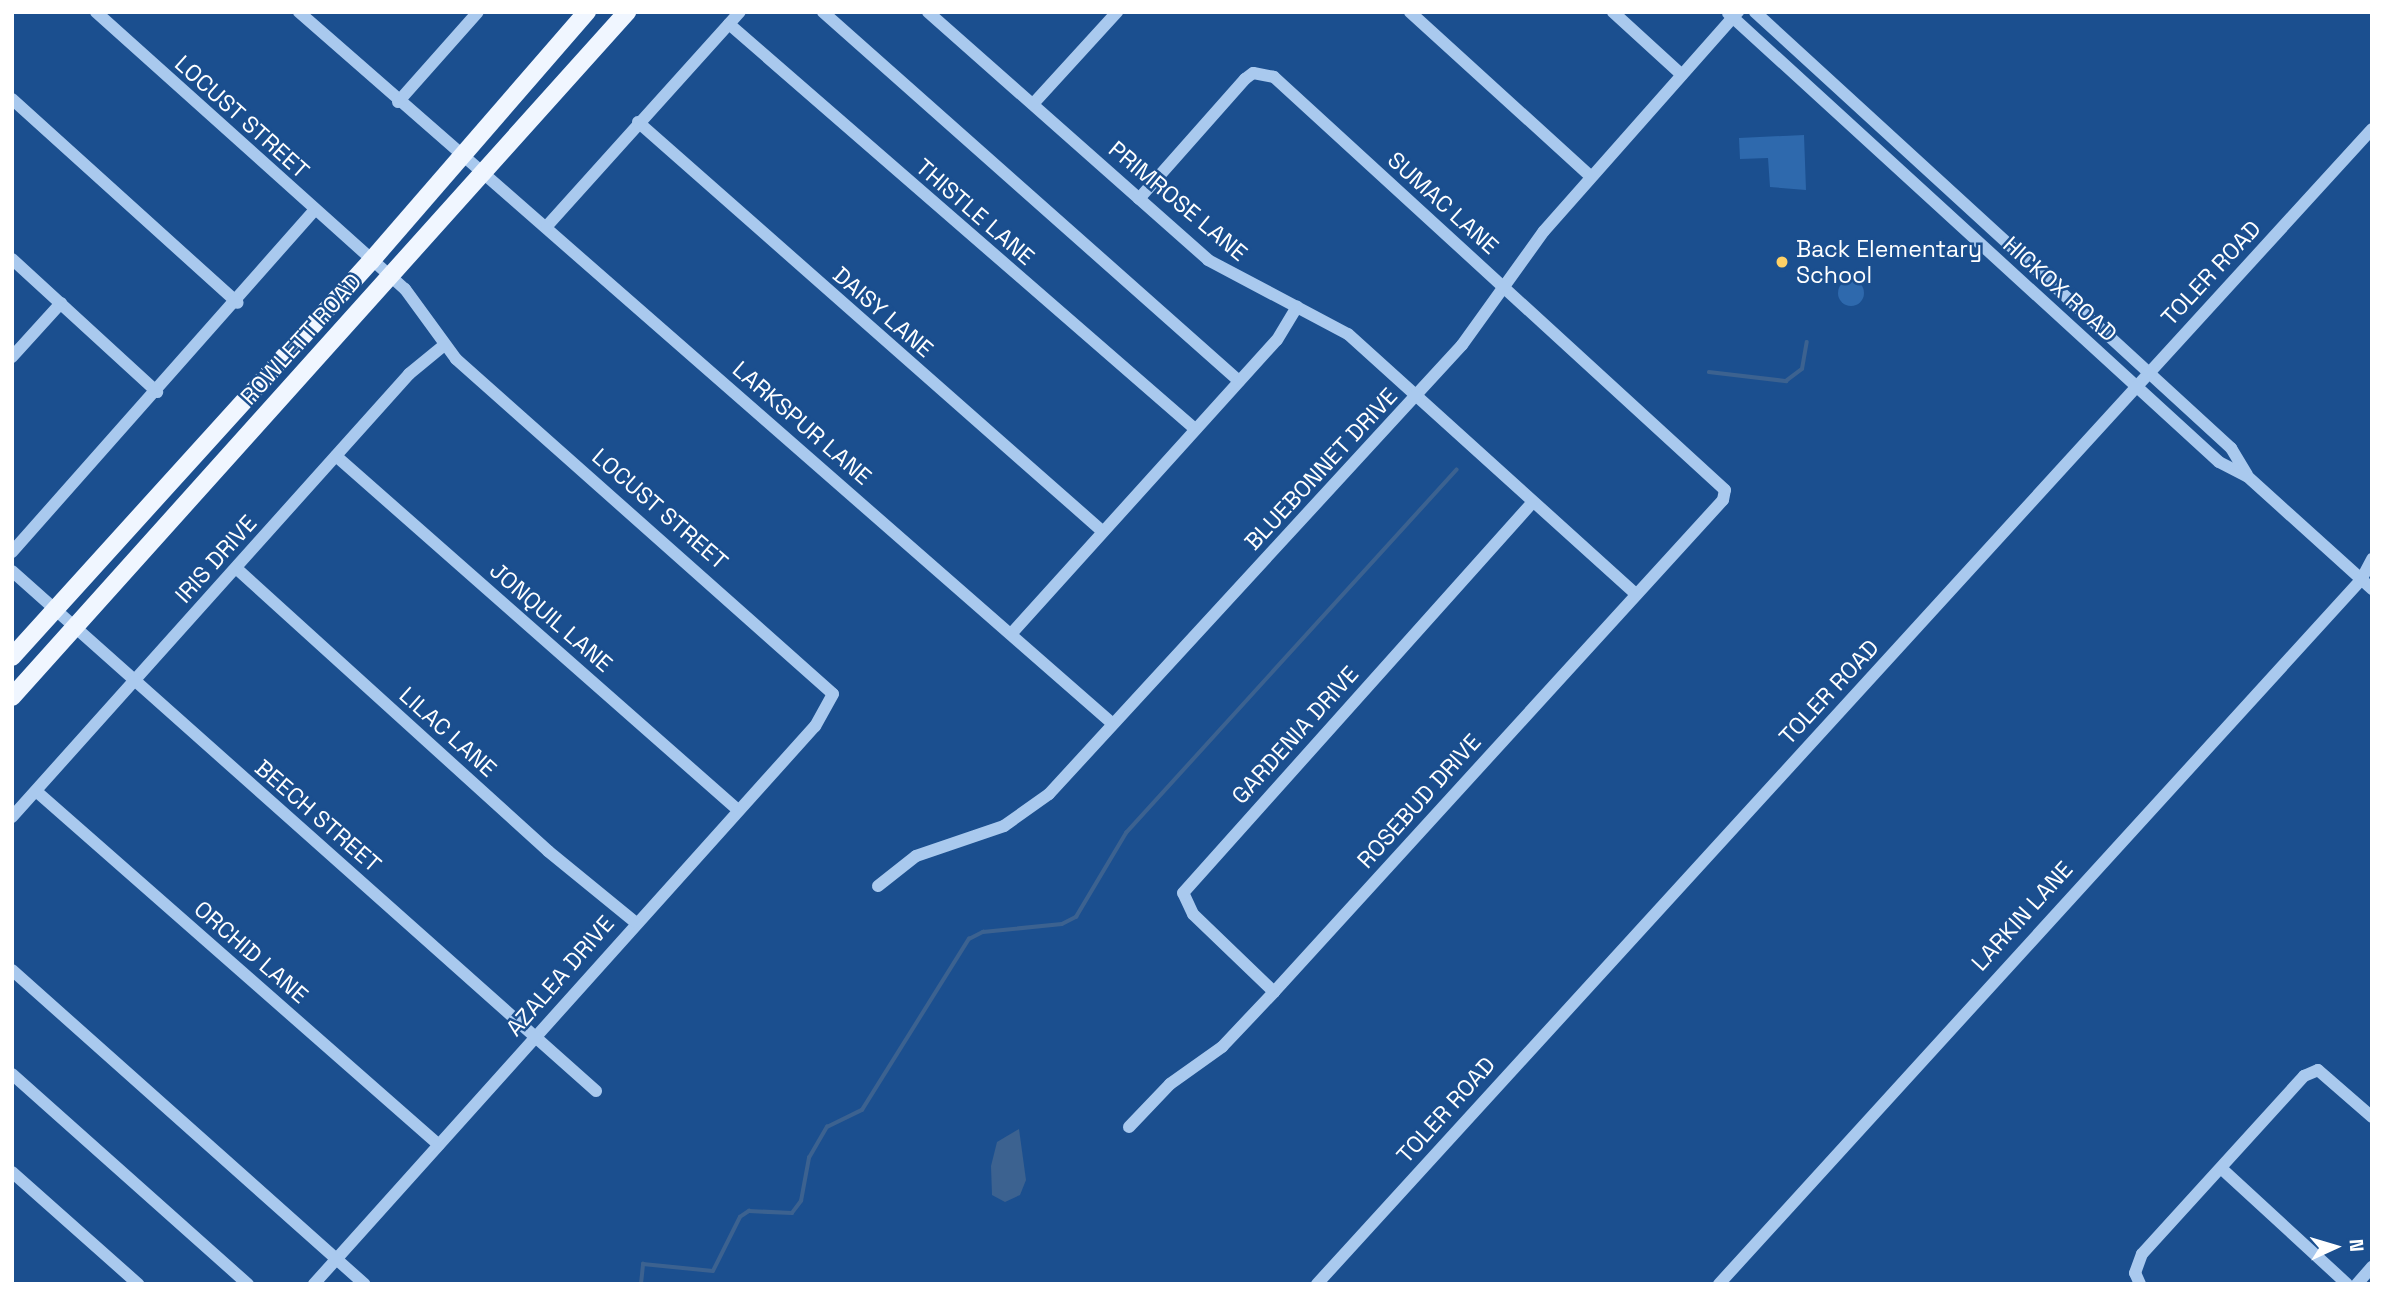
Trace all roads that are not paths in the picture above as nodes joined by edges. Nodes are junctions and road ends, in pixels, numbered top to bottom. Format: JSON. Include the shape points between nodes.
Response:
{"nodes":[{"id":1,"x":96,"y":12,"type":"edge"},
{"id":2,"x":299,"y":12,"type":"edge"},
{"id":3,"x":478,"y":12,"type":"edge"},
{"id":4,"x":587,"y":12,"type":"edge"},
{"id":5,"x":626,"y":12,"type":"edge"},
{"id":6,"x":740,"y":12,"type":"edge"},
{"id":7,"x":823,"y":12,"type":"edge"},
{"id":8,"x":929,"y":12,"type":"edge"},
{"id":9,"x":1117,"y":12,"type":"edge"},
{"id":10,"x":1410,"y":12,"type":"edge"},
{"id":11,"x":1613,"y":12,"type":"edge"},
{"id":12,"x":1755,"y":12,"type":"edge"},
{"id":13,"x":1733,"y":14,"type":"edge"},
{"id":14,"x":729,"y":24,"type":"junction"},
{"id":15,"x":1682,"y":75,"type":"junction"},
{"id":16,"x":12,"y":99,"type":"edge"},
{"id":17,"x":398,"y":102,"type":"junction"},
{"id":18,"x":1033,"y":104,"type":"junction"},
{"id":19,"x":1832,"y":109,"type":"junction"},
{"id":20,"x":638,"y":122,"type":"junction"},
{"id":21,"x":2372,"y":129,"type":"edge"},
{"id":22,"x":461,"y":157,"type":"junction"},
{"id":23,"x":1928,"y":172,"type":"junction"},
{"id":24,"x":480,"y":173,"type":"junction"},
{"id":25,"x":1590,"y":176,"type":"junction"},
{"id":26,"x":1947,"y":191,"type":"junction"},
{"id":27,"x":1139,"y":199,"type":"junction"},
{"id":28,"x":1936,"y":204,"type":"junction"},
{"id":29,"x":314,"y":211,"type":"junction"},
{"id":30,"x":547,"y":226,"type":"junction"},
{"id":31,"x":12,"y":259,"type":"edge"},
{"id":32,"x":371,"y":261,"type":"junction"},
{"id":33,"x":389,"y":277,"type":"junction"},
{"id":34,"x":1507,"y":287,"type":"junction"},
{"id":35,"x":61,"y":303,"type":"junction"},
{"id":36,"x":237,"y":303,"type":"junction"},
{"id":37,"x":1297,"y":307,"type":"junction"},
{"id":38,"x":443,"y":346,"type":"junction"},
{"id":39,"x":12,"y":357,"type":"edge"},
{"id":40,"x":2148,"y":372,"type":"junction"},
{"id":41,"x":1239,"y":381,"type":"junction"},
{"id":42,"x":2136,"y":386,"type":"junction"},
{"id":43,"x":157,"y":392,"type":"junction"},
{"id":44,"x":1418,"y":395,"type":"junction"},
{"id":45,"x":1195,"y":429,"type":"junction"},
{"id":46,"x":336,"y":456,"type":"junction"},
{"id":47,"x":2247,"y":475,"type":"junction"},
{"id":48,"x":1725,"y":490,"type":"joint"},
{"id":49,"x":1531,"y":504,"type":"junction"},
{"id":50,"x":1101,"y":530,"type":"junction"},
{"id":51,"x":12,"y":552,"type":"edge"},
{"id":52,"x":2372,"y":559,"type":"edge"},
{"id":53,"x":236,"y":568,"type":"junction"},
{"id":54,"x":12,"y":571,"type":"edge"},
{"id":55,"x":2367,"y":579,"type":"edge"},
{"id":56,"x":2372,"y":589,"type":"edge"},
{"id":57,"x":1636,"y":594,"type":"junction"},
{"id":58,"x":55,"y":610,"type":"junction"},
{"id":59,"x":74,"y":625,"type":"junction"},
{"id":60,"x":1011,"y":634,"type":"junction"},
{"id":61,"x":12,"y":657,"type":"edge"},
{"id":62,"x":134,"y":680,"type":"junction"},
{"id":63,"x":833,"y":694,"type":"joint"},
{"id":64,"x":12,"y":697,"type":"edge"},
{"id":65,"x":1113,"y":724,"type":"junction"},
{"id":66,"x":36,"y":791,"type":"junction"},
{"id":67,"x":738,"y":810,"type":"junction"},
{"id":68,"x":12,"y":817,"type":"edge"},
{"id":69,"x":878,"y":886,"type":"dead end"},
{"id":70,"x":635,"y":922,"type":"junction"},
{"id":71,"x":12,"y":970,"type":"edge"},
{"id":72,"x":1275,"y":992,"type":"junction"},
{"id":73,"x":536,"y":1036,"type":"junction"},
{"id":74,"x":12,"y":1074,"type":"edge"},
{"id":75,"x":596,"y":1091,"type":"dead end"},
{"id":76,"x":2372,"y":1116,"type":"edge"},
{"id":77,"x":1129,"y":1127,"type":"dead end"},
{"id":78,"x":439,"y":1145,"type":"junction"},
{"id":79,"x":2221,"y":1170,"type":"junction"},
{"id":80,"x":12,"y":1172,"type":"edge"},
{"id":81,"x":337,"y":1261,"type":"junction"},
{"id":82,"x":2372,"y":1267,"type":"edge"},
{"id":83,"x":2137,"y":1278,"type":"edge"},
{"id":84,"x":138,"y":1284,"type":"edge"},
{"id":85,"x":248,"y":1284,"type":"edge"},
{"id":86,"x":314,"y":1284,"type":"edge"},
{"id":87,"x":364,"y":1284,"type":"edge"},
{"id":88,"x":1317,"y":1284,"type":"edge"},
{"id":89,"x":1718,"y":1284,"type":"edge"},
{"id":90,"x":2347,"y":1284,"type":"edge"},
{"id":91,"x":2357,"y":1284,"type":"edge"}],
"edges":[{"from":1,"to":29,"type":"street","name":"LOCUST STREET"},
{"from":2,"to":17,"type":"street","name":"LARKSPUR LANE"},
{"from":3,"to":17,"type":"street"},
{"from":4,"to":22,"type":"main road","name":"ROWLETT ROAD"},
{"from":5,"to":24,"type":"main road","name":"ROWLETT ROAD"},
{"from":6,"to":14,"type":"street"},
{"from":7,"to":41,"type":"street"},
{"from":8,"to":18,"type":"street","name":"PRIMROSE LANE"},
{"from":9,"to":18,"type":"street"},
{"from":10,"to":25,"type":"street"},
{"from":11,"to":15,"type":"street"},
{"from":12,"to":23,"type":"street","name":"HICKOX ROAD"},
{"from":13,"to":15,"type":"street","name":"BLUEBONNET DRIVE"},
{"from":13,"to":19,"type":"street","name":"HICKOX ROAD"},
{"from":14,"to":20,"type":"street"},
{"from":14,"to":45,"type":"street","name":"THISTLE LANE"},
{"from":15,"to":25,"type":"street","name":"BLUEBONNET DRIVE"},
{"from":16,"to":36,"type":"street"},
{"from":17,"to":22,"type":"street","name":"LARKSPUR LANE"},
{"from":18,"to":27,"type":"street","name":"PRIMROSE LANE"},
{"from":19,"to":23,"type":"street","via":[[1850,106],[1919,170]]},
{"from":19,"to":28,"type":"street","name":"HICKOX ROAD"},
{"from":20,"to":30,"type":"street"},
{"from":20,"to":50,"type":"street","name":"DAISY LANE"},
{"from":21,"to":40,"type":"street","name":"TOLER ROAD"},
{"from":22,"to":24,"type":"street","name":"LARKSPUR LANE"},
{"from":22,"to":32,"type":"main road","name":"ROWLETT ROAD"},
{"from":23,"to":26,"type":"street","name":"HICKOX ROAD"},
{"from":24,"to":30,"type":"street","name":"LARKSPUR LANE"},
{"from":24,"to":33,"type":"main road","name":"ROWLETT ROAD"},
{"from":25,"to":34,"type":"street","name":"BLUEBONNET DRIVE"},
{"from":26,"to":28,"type":"street"},
{"from":26,"to":40,"type":"street","name":"HICKOX ROAD"},
{"from":27,"to":34,"type":"street","name":"SUMAC LANE","via":[[1245,79],[1263,73],[1274,77]]},
{"from":27,"to":37,"type":"street","name":"PRIMROSE LANE","via":[[1208,260]]},
{"from":28,"to":42,"type":"street","name":"HICKOX ROAD"},
{"from":29,"to":32,"type":"street","name":"LOCUST STREET"},
{"from":29,"to":36,"type":"street"},
{"from":30,"to":60,"type":"street","name":"LARKSPUR LANE"},
{"from":31,"to":35,"type":"street"},
{"from":32,"to":33,"type":"street","name":"LOCUST STREET"},
{"from":32,"to":58,"type":"main road","name":"ROWLETT ROAD"},
{"from":33,"to":38,"type":"street","name":"LOCUST STREET","via":[[414,299]]},
{"from":33,"to":59,"type":"main road","name":"ROWLETT ROAD"},
{"from":34,"to":44,"type":"street","name":"BLUEBONNET DRIVE"},
{"from":34,"to":48,"type":"street","name":"SUMAC LANE"},
{"from":35,"to":39,"type":"street"},
{"from":35,"to":43,"type":"street"},
{"from":36,"to":43,"type":"street"},
{"from":37,"to":41,"type":"street","via":[[1289,326]]},
{"from":37,"to":44,"type":"street","name":"PRIMROSE LANE","via":[[1348,334]]},
{"from":38,"to":46,"type":"street","name":"IRIS DRIVE","via":[[409,374]]},
{"from":38,"to":63,"type":"street","name":"LOCUST STREET"},
{"from":40,"to":42,"type":"street","name":"TOLER ROAD"},
{"from":40,"to":47,"type":"street","name":"HICKOX ROAD","via":[[2231,448]]},
{"from":41,"to":45,"type":"street"},
{"from":42,"to":47,"type":"street","name":"HICKOX ROAD","via":[[2219,462]]},
{"from":42,"to":88,"type":"street","name":"TOLER ROAD"},
{"from":43,"to":51,"type":"street"},
{"from":44,"to":49,"type":"street","name":"PRIMROSE LANE"},
{"from":44,"to":65,"type":"street","name":"BLUEBONNET DRIVE"},
{"from":45,"to":50,"type":"street"},
{"from":46,"to":53,"type":"street","name":"IRIS DRIVE"},
{"from":46,"to":67,"type":"street","name":"JONQUIL LANE"},
{"from":47,"to":55,"type":"street","name":"HICKOX ROAD"},
{"from":48,"to":57,"type":"street","name":"ROSEBUD DRIVE","via":[[1723,500]]},
{"from":49,"to":57,"type":"street","name":"PRIMROSE LANE"},
{"from":49,"to":72,"type":"street","name":"GARDENIA DRIVE","via":[[1184,893],[1193,914]]},
{"from":50,"to":60,"type":"street"},
{"from":52,"to":55,"type":"street","name":"LARKIN LANE"},
{"from":53,"to":62,"type":"street","name":"IRIS DRIVE"},
{"from":53,"to":70,"type":"street","name":"LILAC LANE","via":[[548,850]]},
{"from":54,"to":58,"type":"street","name":"BEECH STREET"},
{"from":55,"to":56,"type":"street","name":"HICKOX ROAD"},
{"from":55,"to":89,"type":"street","name":"LARKIN LANE"},
{"from":57,"to":72,"type":"street","name":"ROSEBUD DRIVE"},
{"from":58,"to":59,"type":"street","name":"BEECH STREET"},
{"from":58,"to":61,"type":"main road","name":"ROWLETT ROAD"},
{"from":59,"to":62,"type":"street","name":"BEECH STREET"},
{"from":59,"to":64,"type":"main road","name":"ROWLETT ROAD"},
{"from":60,"to":65,"type":"street","name":"LARKSPUR LANE"},
{"from":62,"to":66,"type":"street","name":"IRIS DRIVE"},
{"from":62,"to":73,"type":"street","name":"BEECH STREET"},
{"from":63,"to":67,"type":"street","name":"AZALEA DRIVE","via":[[815,726]]},
{"from":65,"to":69,"type":"street","name":"BLUEBONNET DRIVE","via":[[1028,813],[940,844]]},
{"from":66,"to":68,"type":"street","name":"IRIS DRIVE"},
{"from":66,"to":78,"type":"street","name":"ORCHID LANE"},
{"from":67,"to":70,"type":"street","name":"AZALEA DRIVE"},
{"from":70,"to":73,"type":"street","name":"AZALEA DRIVE"},
{"from":71,"to":81,"type":"street"},
{"from":72,"to":77,"type":"street","name":"ROSEBUD DRIVE","via":[[1222,1047],[1170,1084]]},
{"from":73,"to":75,"type":"street","name":"BEECH STREET"},
{"from":73,"to":78,"type":"street","name":"AZALEA DRIVE"},
{"from":74,"to":85,"type":"street"},
{"from":76,"to":79,"type":"street","via":[[2318,1070],[2304,1076]]},
{"from":78,"to":81,"type":"street","name":"AZALEA DRIVE"},
{"from":79,"to":83,"type":"street","via":[[2142,1254]]},
{"from":79,"to":90,"type":"street"},
{"from":80,"to":84,"type":"street"},
{"from":81,"to":86,"type":"street","name":"AZALEA DRIVE"},
{"from":81,"to":87,"type":"street"},
{"from":82,"to":91,"type":"street"}]}
